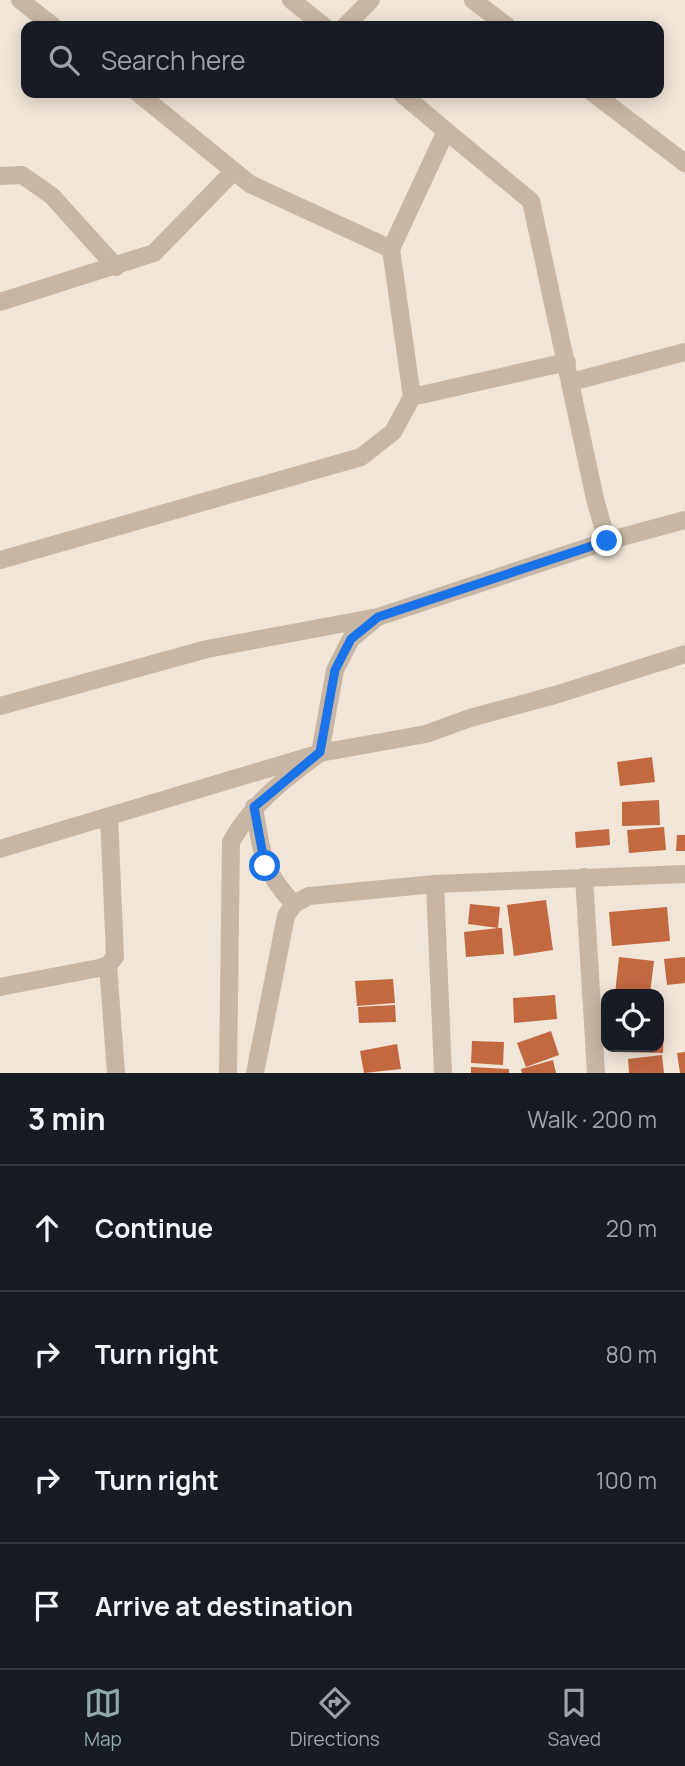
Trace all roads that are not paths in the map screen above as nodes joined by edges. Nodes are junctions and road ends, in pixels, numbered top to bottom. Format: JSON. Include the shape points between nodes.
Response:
{"nodes":[{"id":1,"x":20,"y":0,"type":"edge"},
{"id":2,"x":291,"y":0,"type":"edge"},
{"id":3,"x":371,"y":0,"type":"edge"},
{"id":4,"x":472,"y":0,"type":"edge"},
{"id":5,"x":47,"y":21,"type":"edge"},
{"id":6,"x":318,"y":21,"type":"edge"},
{"id":7,"x":350,"y":21,"type":"edge"},
{"id":8,"x":500,"y":21,"type":"edge"},
{"id":9,"x":144,"y":98,"type":"edge"},
{"id":10,"x":407,"y":98,"type":"edge"},
{"id":11,"x":600,"y":98,"type":"edge"},
{"id":12,"x":446,"y":131,"type":"junction"},
{"id":13,"x":685,"y":163,"type":"edge"},
{"id":14,"x":232,"y":173,"type":"junction"},
{"id":15,"x":0,"y":176,"type":"edge"},
{"id":16,"x":391,"y":249,"type":"junction"},
{"id":17,"x":116,"y":267,"type":"junction"},
{"id":18,"x":0,"y":302,"type":"edge"},
{"id":19,"x":685,"y":352,"type":"edge"},
{"id":20,"x":567,"y":362,"type":"junction"},
{"id":21,"x":571,"y":382,"type":"junction"},
{"id":22,"x":412,"y":397,"type":"junction"},
{"id":23,"x":685,"y":520,"type":"edge"},
{"id":24,"x":607,"y":541,"type":"junction"},
{"id":25,"x":0,"y":560,"type":"edge"},
{"id":26,"x":378,"y":617,"type":"junction"},
{"id":27,"x":685,"y":654,"type":"edge"},
{"id":28,"x":0,"y":706,"type":"edge"},
{"id":29,"x":320,"y":752,"type":"junction"},
{"id":30,"x":254,"y":807,"type":"junction"},
{"id":31,"x":109,"y":816,"type":"junction"},
{"id":32,"x":0,"y":849,"type":"edge"},
{"id":33,"x":685,"y":874,"type":"edge"},
{"id":34,"x":584,"y":877,"type":"junction"},
{"id":35,"x":435,"y":884,"type":"junction"},
{"id":36,"x":294,"y":904,"type":"junction"},
{"id":37,"x":108,"y":965,"type":"junction"},
{"id":38,"x":0,"y":986,"type":"edge"},
{"id":39,"x":116,"y":1073,"type":"edge"},
{"id":40,"x":228,"y":1073,"type":"edge"},
{"id":41,"x":255,"y":1073,"type":"edge"},
{"id":42,"x":443,"y":1073,"type":"edge"},
{"id":43,"x":596,"y":1073,"type":"edge"}],
"edges":[{"from":1,"to":5,"type":"street"},
{"from":2,"to":6,"type":"street"},
{"from":3,"to":7,"type":"street"},
{"from":4,"to":8,"type":"street"},
{"from":9,"to":14,"type":"street"},
{"from":10,"to":12,"type":"street"},
{"from":11,"to":13,"type":"street"},
{"from":12,"to":16,"type":"street"},
{"from":12,"to":20,"type":"street","via":[[531,201]]},
{"from":14,"to":16,"type":"street"},
{"from":14,"to":17,"type":"street","via":[[155,253]]},
{"from":15,"to":17,"type":"street","via":[[22,175],[52,196]]},
{"from":16,"to":22,"type":"street"},
{"from":17,"to":18,"type":"street"},
{"from":19,"to":21,"type":"street"},
{"from":20,"to":21,"type":"street"},
{"from":20,"to":22,"type":"street"},
{"from":21,"to":24,"type":"street"},
{"from":22,"to":25,"type":"street","via":[[393,432],[361,457]]},
{"from":23,"to":24,"type":"street"},
{"from":24,"to":26,"type":"street"},
{"from":26,"to":28,"type":"street","via":[[207,649]]},
{"from":26,"to":29,"type":"street","via":[[351,639],[335,670]]},
{"from":27,"to":29,"type":"street","via":[[426,734]]},
{"from":29,"to":30,"type":"street"},
{"from":29,"to":31,"type":"street"},
{"from":30,"to":36,"type":"street","via":[[265,866]]},
{"from":30,"to":40,"type":"street","via":[[231,842]]},
{"from":31,"to":32,"type":"street"},
{"from":31,"to":37,"type":"street","via":[[115,957]]},
{"from":33,"to":34,"type":"street"},
{"from":34,"to":35,"type":"street"},
{"from":34,"to":43,"type":"street"},
{"from":35,"to":36,"type":"street","via":[[309,896]]},
{"from":35,"to":42,"type":"street"},
{"from":36,"to":41,"type":"street","via":[[286,916]]},
{"from":37,"to":38,"type":"street"},
{"from":37,"to":39,"type":"street"}]}
